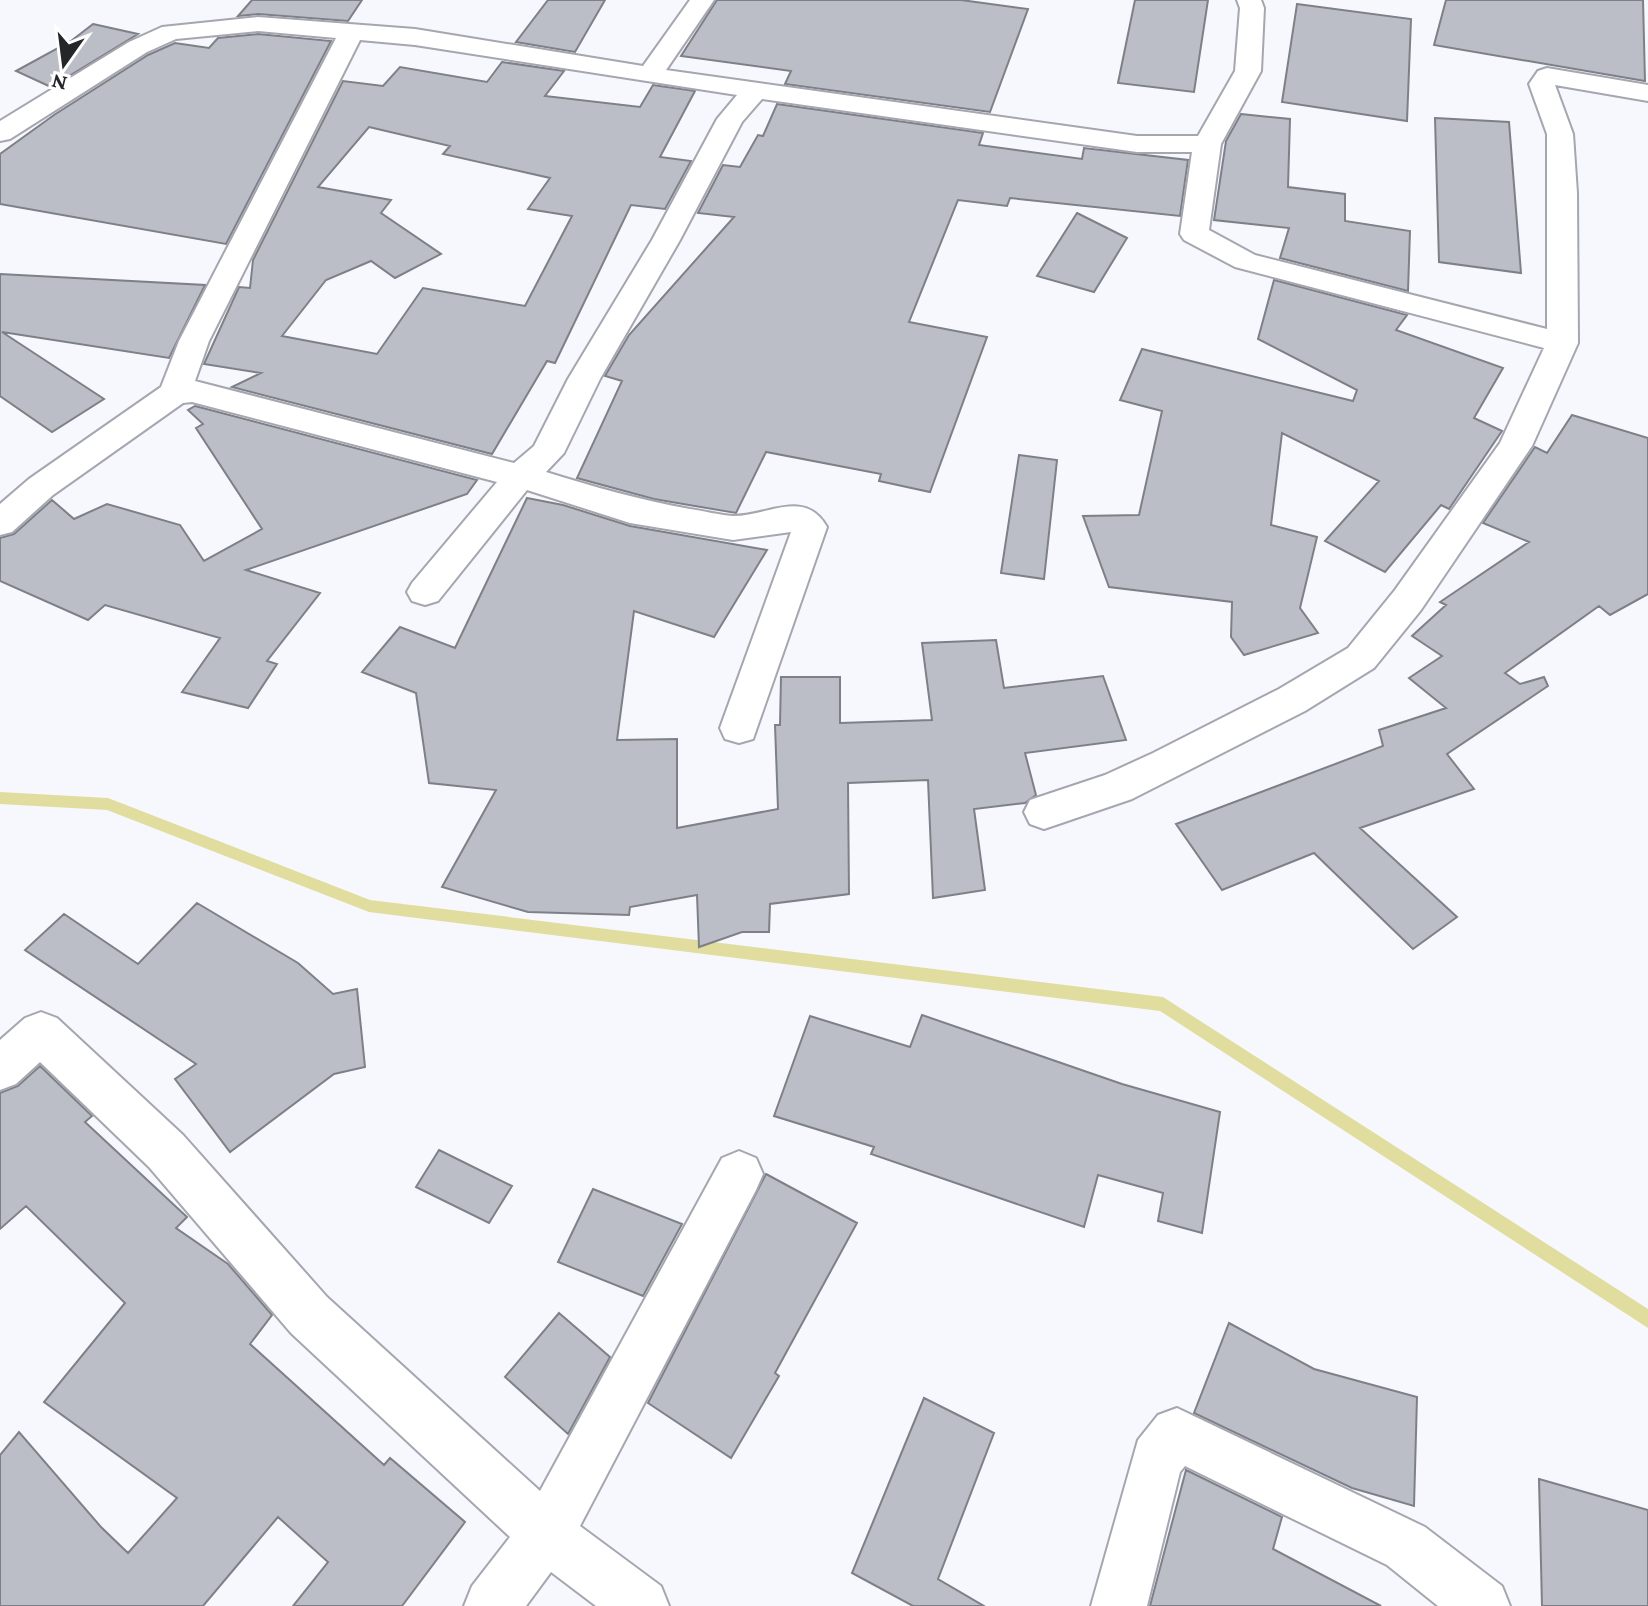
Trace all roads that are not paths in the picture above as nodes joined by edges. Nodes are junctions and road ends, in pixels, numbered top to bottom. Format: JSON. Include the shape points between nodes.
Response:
{"nodes":[{"id":1,"x":231,"y":0,"type":"edge"},
{"id":2,"x":702,"y":0,"type":"edge"},
{"id":3,"x":1249,"y":0,"type":"edge"},
{"id":4,"x":214,"y":28,"type":"junction"},
{"id":5,"x":352,"y":31,"type":"junction"},
{"id":6,"x":650,"y":74,"type":"junction"},
{"id":7,"x":758,"y":88,"type":"junction"},
{"id":8,"x":1648,"y":93,"type":"edge"},
{"id":9,"x":0,"y":133,"type":"edge"},
{"id":10,"x":1207,"y":144,"type":"junction"},
{"id":11,"x":1562,"y":343,"type":"junction"},
{"id":12,"x":175,"y":393,"type":"junction"},
{"id":13,"x":520,"y":476,"type":"junction"},
{"id":14,"x":0,"y":523,"type":"edge"},
{"id":15,"x":425,"y":592,"type":"dead end"},
{"id":16,"x":739,"y":728,"type":"dead end"},
{"id":17,"x":1044,"y":812,"type":"dead end"},
{"id":18,"x":0,"y":1069,"type":"edge"},
{"id":19,"x":739,"y":1174,"type":"dead end"},
{"id":20,"x":546,"y":1534,"type":"junction"},
{"id":21,"x":492,"y":1606,"type":"edge"},
{"id":22,"x":641,"y":1606,"type":"edge"},
{"id":23,"x":1119,"y":1606,"type":"edge"},
{"id":24,"x":1482,"y":1606,"type":"edge"}],
"edges":[{"from":1,"to":4,"type":"street"},
{"from":2,"to":6,"type":"street"},
{"from":3,"to":10,"type":"street","via":[[1248,71]]},
{"from":4,"to":5,"type":"street","via":[[258,24]]},
{"from":4,"to":9,"type":"street","via":[[171,32],[138,47]]},
{"from":5,"to":6,"type":"street"},
{"from":5,"to":12,"type":"street","via":[[194,341]]},
{"from":6,"to":7,"type":"street"},
{"from":7,"to":10,"type":"street","via":[[1137,144]]},
{"from":7,"to":13,"type":"street","via":[[730,119],[547,453]]},
{"from":8,"to":11,"type":"street","via":[[1547,76],[1542,84],[1560,134]]},
{"from":10,"to":11,"type":"street","via":[[1194,234],[1245,261]]},
{"from":11,"to":17,"type":"street","via":[[1515,446],[1361,658],[1167,764]]},
{"from":12,"to":13,"type":"street","via":[[192,391]]},
{"from":12,"to":14,"type":"street","via":[[41,487]]},
{"from":13,"to":15,"type":"street"},
{"from":13,"to":16,"type":"street","via":[[630,511],[733,528],[803,518],[810,527]]},
{"from":18,"to":20,"type":"street","via":[[41,1033],[166,1151],[309,1315]]},
{"from":19,"to":20,"type":"street"},
{"from":20,"to":21,"type":"street"},
{"from":20,"to":22,"type":"street"},
{"from":23,"to":24,"type":"street","via":[[1157,1459],[1177,1434],[1406,1546]]}]}
